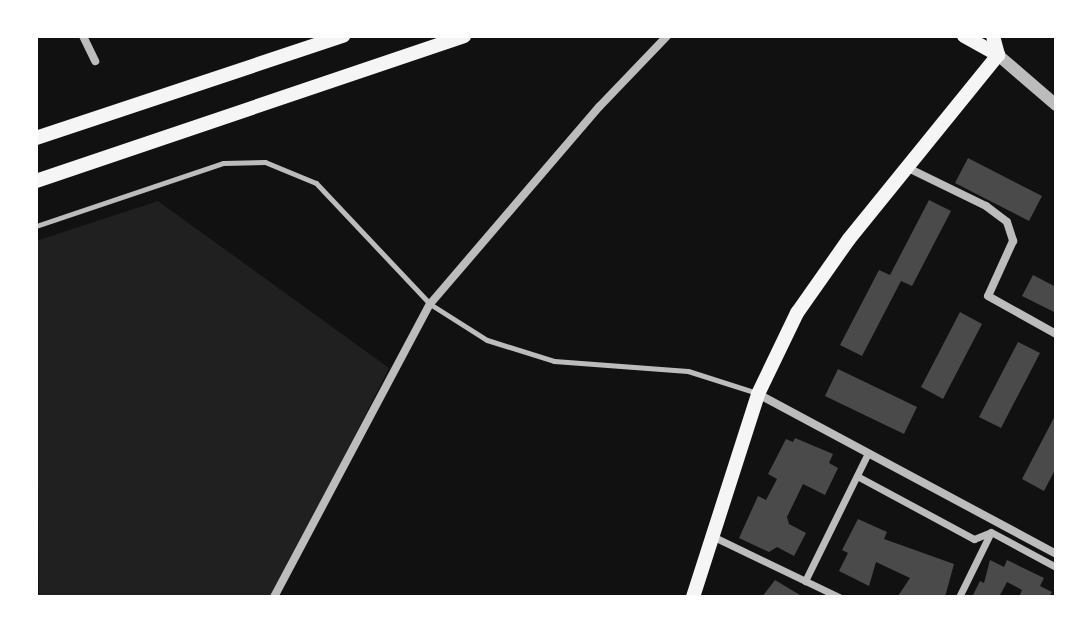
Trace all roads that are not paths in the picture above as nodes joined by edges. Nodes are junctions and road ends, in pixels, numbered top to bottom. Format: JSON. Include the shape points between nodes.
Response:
{"nodes":[{"id":1,"x":83,"y":36,"type":"edge"},
{"id":2,"x":343,"y":36,"type":"edge"},
{"id":3,"x":464,"y":36,"type":"edge"},
{"id":4,"x":667,"y":36,"type":"edge"},
{"id":5,"x":964,"y":36,"type":"edge"},
{"id":6,"x":993,"y":36,"type":"edge"},
{"id":7,"x":998,"y":55,"type":"junction"},
{"id":8,"x":95,"y":61,"type":"dead end"},
{"id":9,"x":1056,"y":105,"type":"edge"},
{"id":10,"x":36,"y":138,"type":"edge"},
{"id":11,"x":906,"y":167,"type":"junction"},
{"id":12,"x":36,"y":181,"type":"edge"},
{"id":13,"x":36,"y":226,"type":"edge"},
{"id":14,"x":430,"y":304,"type":"junction"},
{"id":15,"x":1056,"y":334,"type":"edge"},
{"id":16,"x":758,"y":394,"type":"junction"},
{"id":17,"x":868,"y":453,"type":"junction"},
{"id":18,"x":857,"y":476,"type":"junction"},
{"id":19,"x":991,"y":532,"type":"junction"},
{"id":20,"x":712,"y":536,"type":"junction"},
{"id":21,"x":1056,"y":554,"type":"edge"},
{"id":22,"x":1056,"y":567,"type":"edge"},
{"id":23,"x":805,"y":581,"type":"junction"},
{"id":24,"x":274,"y":597,"type":"edge"},
{"id":25,"x":693,"y":597,"type":"edge"},
{"id":26,"x":839,"y":597,"type":"edge"},
{"id":27,"x":959,"y":597,"type":"edge"}],
"edges":[{"from":1,"to":8,"type":"street"},
{"from":2,"to":10,"type":"main road"},
{"from":3,"to":12,"type":"main road"},
{"from":4,"to":14,"type":"street"},
{"from":5,"to":7,"type":"main road"},
{"from":6,"to":7,"type":"main road"},
{"from":7,"to":9,"type":"street"},
{"from":7,"to":11,"type":"main road"},
{"from":11,"to":15,"type":"street","via":[[986,206],[1007,222],[1013,241],[988,296]]},
{"from":11,"to":16,"type":"main road","via":[[816,283]]},
{"from":13,"to":14,"type":"lane","via":[[209,167],[265,162],[316,183]]},
{"from":14,"to":16,"type":"lane","via":[[472,333],[535,357],[688,371]]},
{"from":14,"to":24,"type":"street"},
{"from":16,"to":17,"type":"street"},
{"from":16,"to":20,"type":"main road"},
{"from":17,"to":18,"type":"street"},
{"from":17,"to":21,"type":"street"},
{"from":18,"to":19,"type":"street","via":[[974,539]]},
{"from":18,"to":23,"type":"street"},
{"from":19,"to":22,"type":"street"},
{"from":19,"to":27,"type":"street"},
{"from":20,"to":23,"type":"street"},
{"from":20,"to":25,"type":"main road"},
{"from":23,"to":26,"type":"street"}]}
